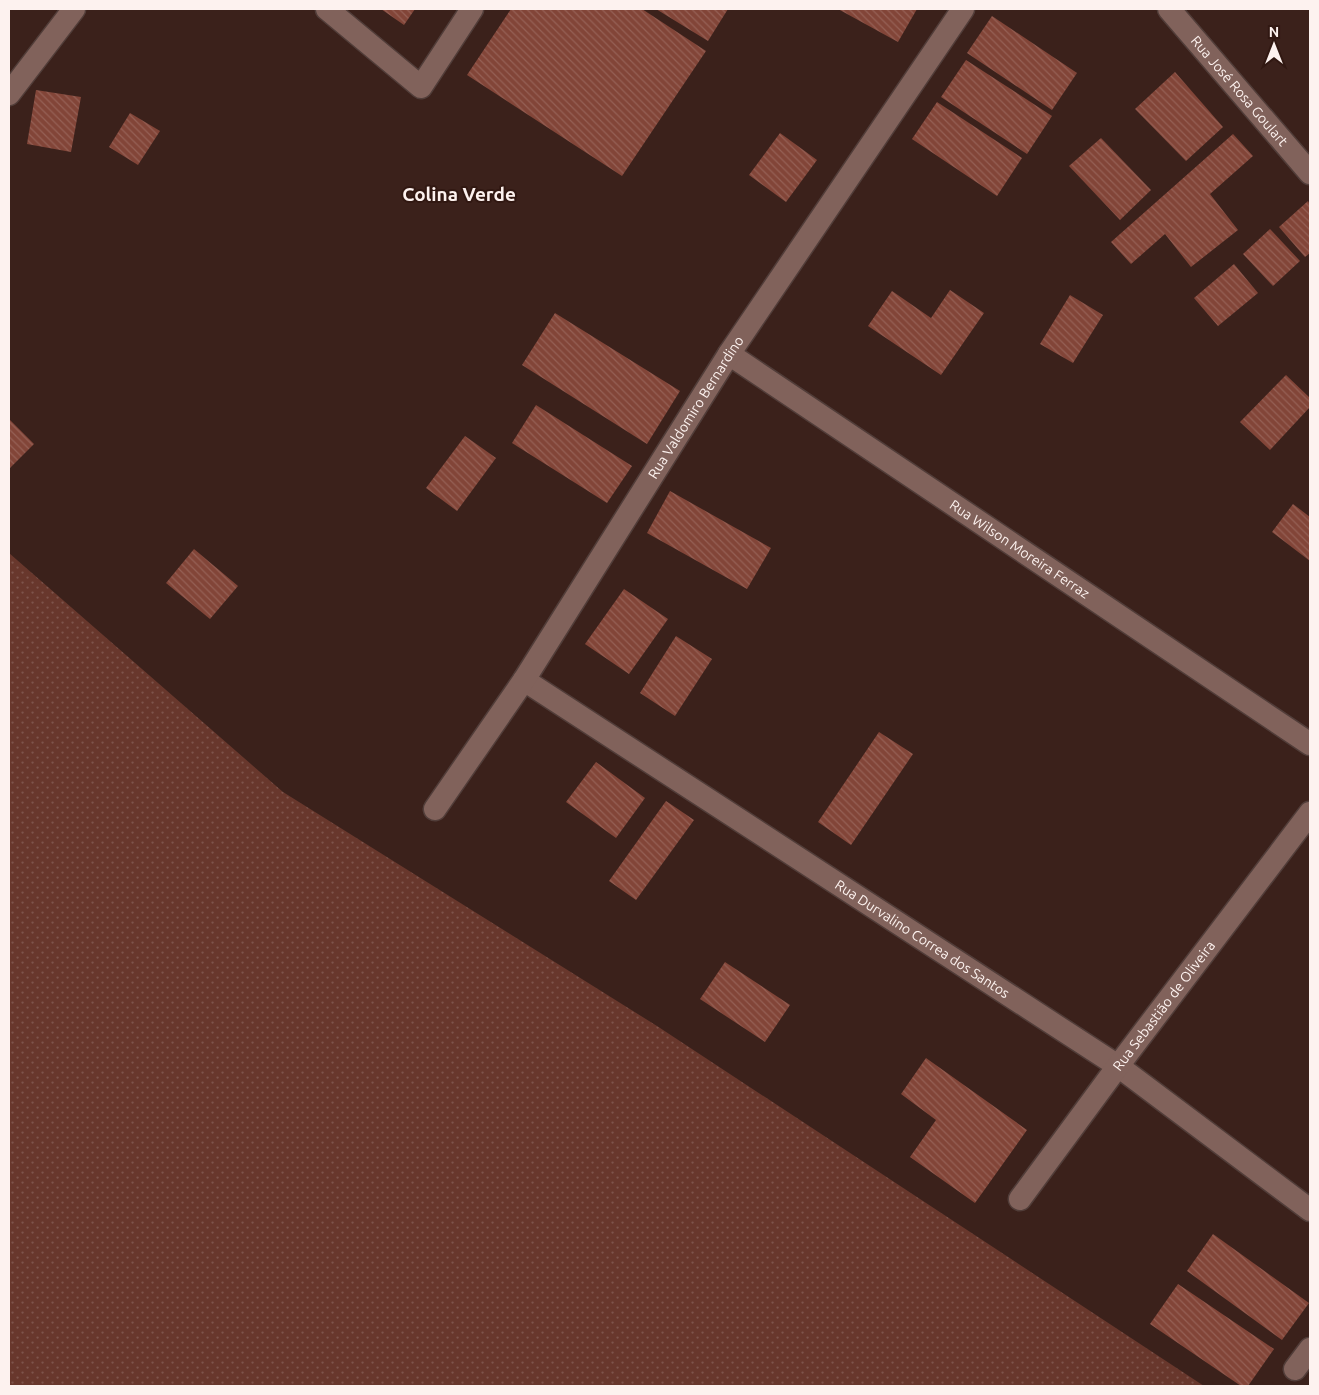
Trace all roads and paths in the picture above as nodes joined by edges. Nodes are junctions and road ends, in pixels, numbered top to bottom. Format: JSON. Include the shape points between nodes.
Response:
{"nodes":[{"id":1,"x":74,"y":9,"type":"edge"},
{"id":2,"x":327,"y":9,"type":"edge"},
{"id":3,"x":472,"y":9,"type":"edge"},
{"id":4,"x":963,"y":9,"type":"edge"},
{"id":5,"x":1169,"y":9,"type":"edge"},
{"id":6,"x":9,"y":94,"type":"edge"},
{"id":7,"x":1310,"y":172,"type":"edge"},
{"id":8,"x":729,"y":354,"type":"junction"},
{"id":9,"x":524,"y":680,"type":"junction"},
{"id":10,"x":1310,"y":744,"type":"edge"},
{"id":11,"x":436,"y":809,"type":"dead end"},
{"id":12,"x":1310,"y":814,"type":"edge"},
{"id":13,"x":1118,"y":1066,"type":"junction"},
{"id":14,"x":1020,"y":1199,"type":"dead end"},
{"id":15,"x":1310,"y":1210,"type":"edge"},
{"id":16,"x":1310,"y":1350,"type":"edge"},
{"id":17,"x":1295,"y":1369,"type":"dead end"}],
"edges":[{"from":1,"to":6,"type":"street"},
{"from":2,"to":3,"type":"street","via":[[421,87]]},
{"from":4,"to":8,"type":"street","name":"Rua Valdomiro Bernardino"},
{"from":5,"to":7,"type":"street","name":"Rua José Rosa Goulart"},
{"from":8,"to":9,"type":"street","name":"Rua Valdomiro Bernardino"},
{"from":8,"to":10,"type":"street","name":"Rua Wilson Moreira Ferraz"},
{"from":9,"to":11,"type":"street","name":"Rua Valdomiro Bernardino"},
{"from":9,"to":13,"type":"street","name":"Rua Durvalino Correa dos Santos"},
{"from":12,"to":13,"type":"street","name":"Rua Sebastião de Oliveira"},
{"from":13,"to":14,"type":"street","name":"Rua Sebastião de Oliveira"},
{"from":13,"to":15,"type":"street","name":"Rua Durvalino Correa dos Santos"},
{"from":16,"to":17,"type":"street"}]}
